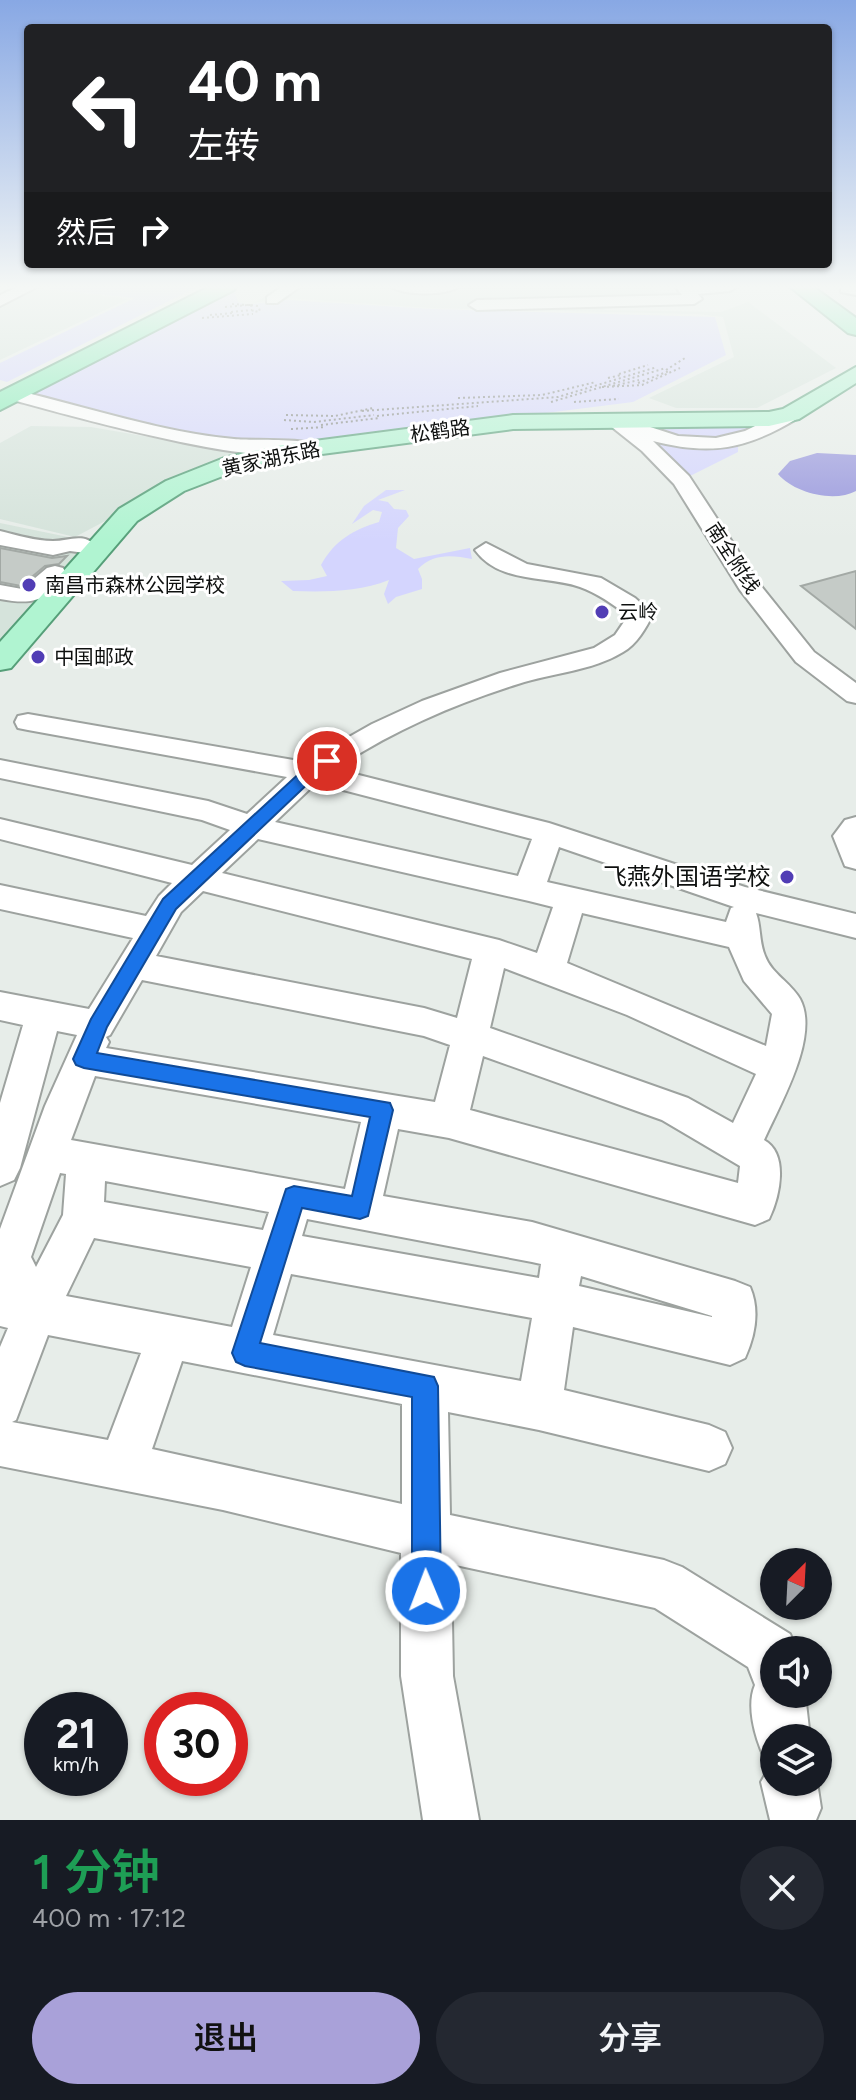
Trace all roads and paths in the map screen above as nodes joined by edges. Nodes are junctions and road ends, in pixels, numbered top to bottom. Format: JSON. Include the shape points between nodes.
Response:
{"nodes":[{"id":1,"x":52,"y":371,"type":"edge"},
{"id":2,"x":69,"y":371,"type":"edge"},
{"id":3,"x":611,"y":371,"type":"dead end"},
{"id":4,"x":641,"y":371,"type":"edge"},
{"id":5,"x":651,"y":371,"type":"edge"},
{"id":6,"x":660,"y":371,"type":"edge"},
{"id":7,"x":664,"y":371,"type":"edge"},
{"id":8,"x":668,"y":371,"type":"edge"},
{"id":9,"x":856,"y":374,"type":"edge"},
{"id":10,"x":608,"y":378,"type":"dead end"},
{"id":11,"x":603,"y":381,"type":"dead end"},
{"id":12,"x":625,"y":381,"type":"junction"},
{"id":13,"x":593,"y":385,"type":"junction"},
{"id":14,"x":603,"y":388,"type":"junction"},
{"id":15,"x":6,"y":396,"type":"edge"},
{"id":16,"x":458,"y":398,"type":"dead end"},
{"id":17,"x":493,"y":399,"type":"junction"},
{"id":18,"x":518,"y":399,"type":"dead end"},
{"id":19,"x":448,"y":405,"type":"junction"},
{"id":20,"x":373,"y":408,"type":"dead end"},
{"id":21,"x":459,"y":409,"type":"junction"},
{"id":22,"x":362,"y":411,"type":"junction"},
{"id":23,"x":286,"y":415,"type":"dead end"},
{"id":24,"x":291,"y":416,"type":"junction"},
{"id":25,"x":280,"y":418,"type":"dead end"},
{"id":26,"x":345,"y":418,"type":"junction"},
{"id":27,"x":612,"y":420,"type":"junction"},
{"id":28,"x":303,"y":421,"type":"dead end"},
{"id":29,"x":298,"y":425,"type":"dead end"},
{"id":30,"x":340,"y":437,"type":"junction"},
{"id":31,"x":0,"y":538,"type":"edge"},
{"id":32,"x":85,"y":546,"type":"dead end"},
{"id":33,"x":53,"y":548,"type":"junction"},
{"id":34,"x":486,"y":550,"type":"dead end"},
{"id":35,"x":65,"y":575,"type":"junction"},
{"id":36,"x":0,"y":592,"type":"edge"},
{"id":37,"x":0,"y":661,"type":"edge"},
{"id":38,"x":856,"y":695,"type":"edge"},
{"id":39,"x":28,"y":722,"type":"dead end"},
{"id":40,"x":0,"y":769,"type":"edge"},
{"id":41,"x":310,"y":772,"type":"junction"},
{"id":42,"x":252,"y":827,"type":"junction"},
{"id":43,"x":856,"y":827,"type":"edge"},
{"id":44,"x":0,"y":829,"type":"edge"},
{"id":45,"x":549,"y":833,"type":"junction"},
{"id":46,"x":856,"y":858,"type":"edge"},
{"id":47,"x":196,"y":879,"type":"junction"},
{"id":48,"x":529,"y":890,"type":"junction"},
{"id":49,"x":0,"y":897,"type":"edge"},
{"id":50,"x":742,"y":898,"type":"junction"},
{"id":51,"x":571,"y":899,"type":"junction"},
{"id":52,"x":856,"y":926,"type":"edge"},
{"id":53,"x":154,"y":930,"type":"junction"},
{"id":54,"x":743,"y":938,"type":"junction"},
{"id":55,"x":491,"y":951,"type":"junction"},
{"id":56,"x":134,"y":965,"type":"junction"},
{"id":57,"x":548,"y":969,"type":"junction"},
{"id":58,"x":0,"y":1006,"type":"edge"},
{"id":59,"x":44,"y":1014,"type":"junction"},
{"id":60,"x":470,"y":1036,"type":"junction"},
{"id":61,"x":91,"y":1042,"type":"junction"},
{"id":62,"x":776,"y":1067,"type":"junction"},
{"id":63,"x":11,"y":1088,"type":"edge"},
{"id":64,"x":383,"y":1110,"type":"junction"},
{"id":65,"x":449,"y":1121,"type":"junction"},
{"id":66,"x":741,"y":1147,"type":"junction"},
{"id":67,"x":67,"y":1156,"type":"junction"},
{"id":68,"x":0,"y":1168,"type":"edge"},
{"id":69,"x":16,"y":1192,"type":"edge"},
{"id":70,"x":294,"y":1197,"type":"junction"},
{"id":71,"x":360,"y":1208,"type":"junction"},
{"id":72,"x":83,"y":1217,"type":"junction"},
{"id":73,"x":277,"y":1250,"type":"junction"},
{"id":74,"x":564,"y":1251,"type":"junction"},
{"id":75,"x":5,"y":1266,"type":"edge"},
{"id":76,"x":557,"y":1302,"type":"junction"},
{"id":77,"x":17,"y":1309,"type":"edge"},
{"id":78,"x":168,"y":1339,"type":"junction"},
{"id":79,"x":245,"y":1353,"type":"junction"},
{"id":80,"x":425,"y":1386,"type":"junction"},
{"id":81,"x":0,"y":1404,"type":"edge"},
{"id":82,"x":539,"y":1407,"type":"junction"},
{"id":83,"x":0,"y":1443,"type":"edge"},
{"id":84,"x":709,"y":1448,"type":"dead end"},
{"id":85,"x":122,"y":1467,"type":"junction"},
{"id":86,"x":426,"y":1534,"type":"junction"},
{"id":87,"x":760,"y":1645,"type":"edge"},
{"id":88,"x":451,"y":1820,"type":"edge"}],
"edges":[{"from":1,"to":15,"type":"highway"},
{"from":2,"to":15,"type":"highway"},
{"from":3,"to":12,"type":"path"},
{"from":4,"to":12,"type":"path"},
{"from":5,"to":12,"type":"path"},
{"from":6,"to":12,"type":"path"},
{"from":7,"to":12,"type":"path"},
{"from":8,"to":12,"type":"path"},
{"from":9,"to":27,"type":"main road","name":"松鹤路","via":[[791,414],[745,422]]},
{"from":10,"to":12,"type":"path"},
{"from":11,"to":17,"type":"path"},
{"from":12,"to":13,"type":"path"},
{"from":12,"to":14,"type":"path"},
{"from":12,"to":14,"type":"path"},
{"from":13,"to":14,"type":"path"},
{"from":13,"to":17,"type":"path","via":[[558,397]]},
{"from":14,"to":21,"type":"path","via":[[555,402]]},
{"from":15,"to":30,"type":"street","name":"松鹤路","via":[[194,441],[251,448]]},
{"from":16,"to":17,"type":"path"},
{"from":17,"to":18,"type":"path"},
{"from":17,"to":19,"type":"path"},
{"from":19,"to":21,"type":"path"},
{"from":19,"to":22,"type":"path"},
{"from":20,"to":22,"type":"path"},
{"from":21,"to":26,"type":"path"},
{"from":22,"to":26,"type":"path"},
{"from":23,"to":24,"type":"path"},
{"from":24,"to":25,"type":"path"},
{"from":24,"to":26,"type":"path"},
{"from":26,"to":28,"type":"path"},
{"from":26,"to":29,"type":"path"},
{"from":26,"to":30,"type":"path"},
{"from":27,"to":30,"type":"main road","name":"松鹤路","via":[[513,422]]},
{"from":27,"to":38,"type":"street","name":"南全附线","via":[[682,480],[752,590],[805,657]]},
{"from":30,"to":35,"type":"main road","name":"黄家湖东路","via":[[233,463],[175,486],[128,515]]},
{"from":31,"to":33,"type":"street"},
{"from":32,"to":33,"type":"street"},
{"from":33,"to":35,"type":"street","via":[[73,553]]},
{"from":34,"to":41,"type":"street","via":[[510,568],[577,578],[641,614],[616,646],[431,706]]},
{"from":35,"to":36,"type":"street","via":[[27,597]]},
{"from":35,"to":37,"type":"main road","name":"黄家湖东路"},
{"from":39,"to":41,"type":"street"},
{"from":40,"to":42,"type":"street","via":[[208,811]]},
{"from":41,"to":42,"type":"street"},
{"from":41,"to":45,"type":"street"},
{"from":42,"to":47,"type":"street"},
{"from":42,"to":48,"type":"street"},
{"from":43,"to":46,"type":"street","via":[[848,836]]},
{"from":44,"to":47,"type":"street"},
{"from":45,"to":48,"type":"street"},
{"from":45,"to":50,"type":"street"},
{"from":47,"to":53,"type":"street","via":[[170,904]]},
{"from":47,"to":55,"type":"street"},
{"from":48,"to":51,"type":"street"},
{"from":49,"to":53,"type":"street"},
{"from":50,"to":52,"type":"street"},
{"from":50,"to":54,"type":"street"},
{"from":51,"to":54,"type":"street"},
{"from":51,"to":57,"type":"street"},
{"from":53,"to":56,"type":"street"},
{"from":54,"to":62,"type":"street","via":[[752,967],[789,1015]]},
{"from":55,"to":57,"type":"street"},
{"from":55,"to":60,"type":"street"},
{"from":56,"to":60,"type":"street","via":[[424,1022]]},
{"from":56,"to":61,"type":"street"},
{"from":57,"to":62,"type":"street"},
{"from":58,"to":59,"type":"street"},
{"from":59,"to":61,"type":"street"},
{"from":59,"to":63,"type":"street"},
{"from":60,"to":65,"type":"street"},
{"from":60,"to":66,"type":"street","via":[[675,1109]]},
{"from":61,"to":64,"type":"street"},
{"from":61,"to":67,"type":"street"},
{"from":62,"to":66,"type":"street"},
{"from":63,"to":68,"type":"street"},
{"from":64,"to":65,"type":"street"},
{"from":64,"to":71,"type":"street"},
{"from":65,"to":66,"type":"street","via":[[755,1206],[761,1158]]},
{"from":67,"to":69,"type":"street"},
{"from":67,"to":70,"type":"street"},
{"from":67,"to":72,"type":"street"},
{"from":69,"to":75,"type":"street"},
{"from":70,"to":71,"type":"street"},
{"from":70,"to":73,"type":"street"},
{"from":71,"to":74,"type":"street"},
{"from":72,"to":73,"type":"street"},
{"from":72,"to":77,"type":"street"},
{"from":73,"to":76,"type":"street"},
{"from":73,"to":79,"type":"street"},
{"from":74,"to":76,"type":"street"},
{"from":74,"to":76,"type":"street","via":[[735,1302],[730,1343]]},
{"from":75,"to":77,"type":"street"},
{"from":76,"to":82,"type":"street"},
{"from":77,"to":78,"type":"street"},
{"from":77,"to":81,"type":"street"},
{"from":78,"to":79,"type":"street"},
{"from":78,"to":85,"type":"street"},
{"from":79,"to":80,"type":"street"},
{"from":80,"to":82,"type":"street"},
{"from":80,"to":86,"type":"street"},
{"from":82,"to":84,"type":"street"},
{"from":83,"to":85,"type":"street"},
{"from":85,"to":86,"type":"street"},
{"from":86,"to":87,"type":"street","via":[[664,1585]]},
{"from":86,"to":88,"type":"street","via":[[427,1676]]}]}
